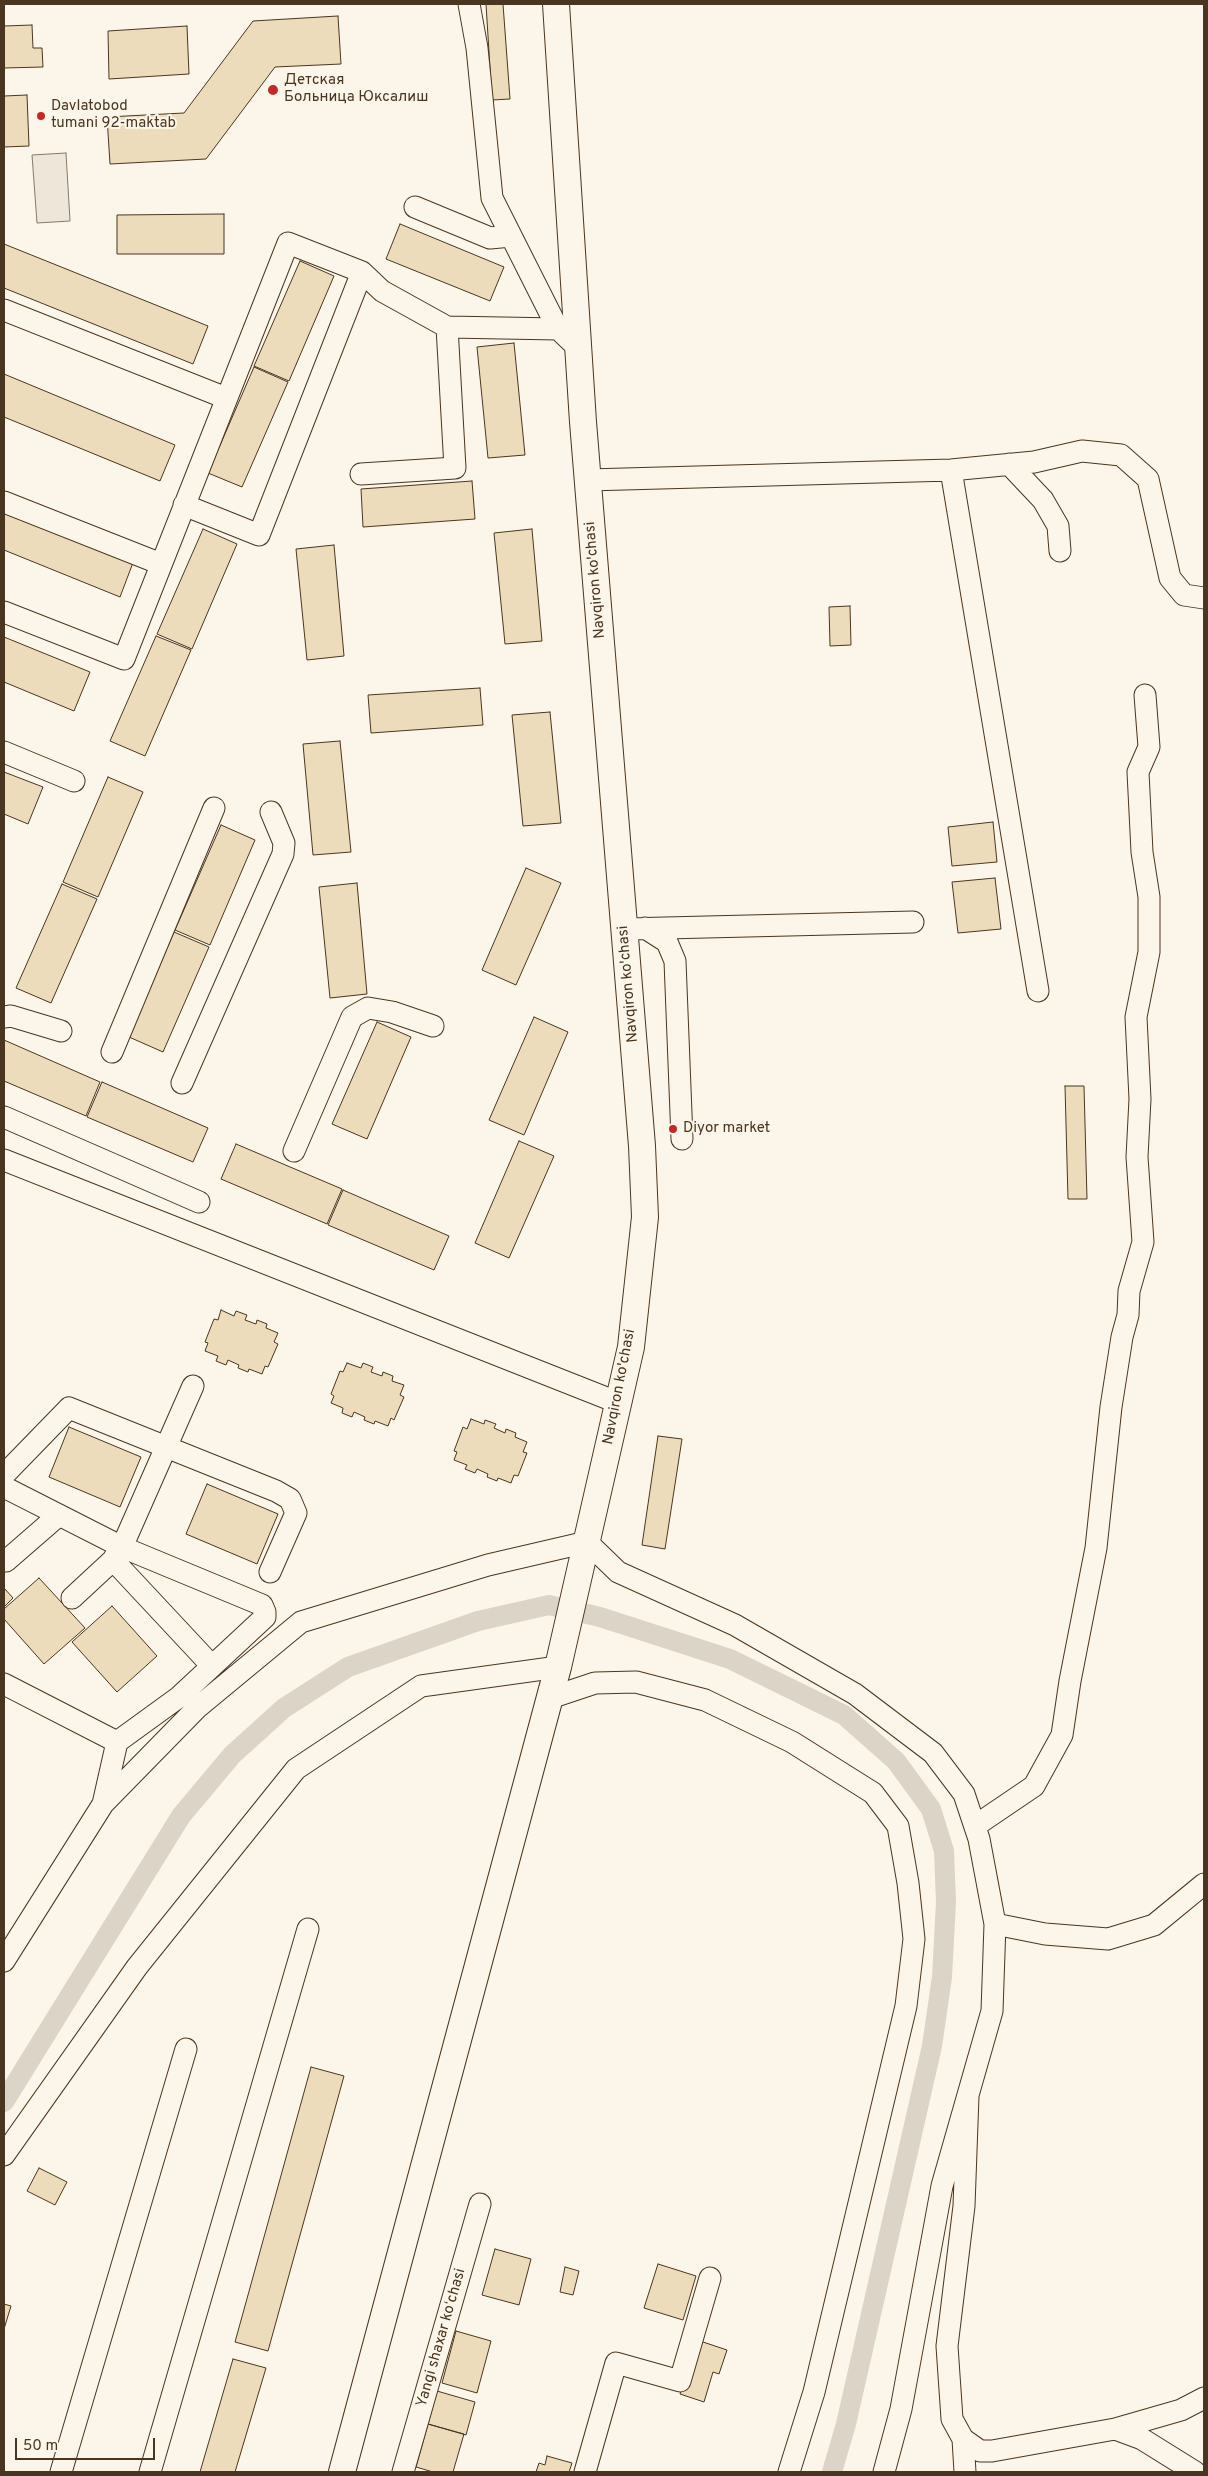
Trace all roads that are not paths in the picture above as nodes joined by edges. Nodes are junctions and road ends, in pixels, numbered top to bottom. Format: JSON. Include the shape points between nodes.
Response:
{"nodes":[{"id":1,"x":469,"y":4,"type":"edge"},
{"id":2,"x":556,"y":4,"type":"edge"},
{"id":3,"x":415,"y":207,"type":"dead end"},
{"id":4,"x":510,"y":236,"type":"junction"},
{"id":5,"x":362,"y":272,"type":"junction"},
{"id":6,"x":4,"y":310,"type":"edge"},
{"id":7,"x":446,"y":326,"type":"junction"},
{"id":8,"x":558,"y":329,"type":"junction"},
{"id":9,"x":578,"y":348,"type":"junction"},
{"id":10,"x":226,"y":398,"type":"junction"},
{"id":11,"x":1009,"y":464,"type":"junction"},
{"id":12,"x":951,"y":470,"type":"junction"},
{"id":13,"x":361,"y":474,"type":"dead end"},
{"id":14,"x":588,"y":480,"type":"junction"},
{"id":15,"x":4,"y":502,"type":"edge"},
{"id":16,"x":184,"y":506,"type":"junction"},
{"id":17,"x":1060,"y":551,"type":"dead end"},
{"id":18,"x":161,"y":564,"type":"junction"},
{"id":19,"x":1204,"y":598,"type":"edge"},
{"id":20,"x":4,"y":612,"type":"edge"},
{"id":21,"x":1145,"y":696,"type":"dead end"},
{"id":22,"x":4,"y":752,"type":"edge"},
{"id":23,"x":74,"y":781,"type":"dead end"},
{"id":24,"x":214,"y":808,"type":"dead end"},
{"id":25,"x":271,"y":812,"type":"dead end"},
{"id":26,"x":913,"y":922,"type":"dead end"},
{"id":27,"x":635,"y":928,"type":"junction"},
{"id":28,"x":1038,"y":991,"type":"dead end"},
{"id":29,"x":4,"y":1017,"type":"edge"},
{"id":30,"x":433,"y":1026,"type":"dead end"},
{"id":31,"x":61,"y":1031,"type":"dead end"},
{"id":32,"x":112,"y":1052,"type":"dead end"},
{"id":33,"x":182,"y":1084,"type":"dead end"},
{"id":34,"x":4,"y":1117,"type":"edge"},
{"id":35,"x":682,"y":1139,"type":"dead end"},
{"id":36,"x":294,"y":1151,"type":"dead end"},
{"id":37,"x":4,"y":1160,"type":"edge"},
{"id":38,"x":157,"y":1183,"type":"junction"},
{"id":39,"x":199,"y":1202,"type":"dead end"},
{"id":40,"x":146,"y":1216,"type":"junction"},
{"id":41,"x":193,"y":1386,"type":"dead end"},
{"id":42,"x":619,"y":1403,"type":"junction"},
{"id":43,"x":165,"y":1448,"type":"junction"},
{"id":44,"x":4,"y":1475,"type":"edge"},
{"id":45,"x":4,"y":1486,"type":"edge"},
{"id":46,"x":59,"y":1515,"type":"junction"},
{"id":47,"x":587,"y":1542,"type":"junction"},
{"id":48,"x":118,"y":1554,"type":"junction"},
{"id":49,"x":6,"y":1561,"type":"dead end"},
{"id":50,"x":270,"y":1572,"type":"dead end"},
{"id":51,"x":72,"y":1598,"type":"dead end"},
{"id":52,"x":212,"y":1666,"type":"junction"},
{"id":53,"x":558,"y":1667,"type":"junction"},
{"id":54,"x":4,"y":1684,"type":"edge"},
{"id":55,"x":550,"y":1698,"type":"junction"},
{"id":56,"x":117,"y":1742,"type":"junction"},
{"id":57,"x":103,"y":1804,"type":"junction"},
{"id":58,"x":974,"y":1826,"type":"junction"},
{"id":59,"x":1204,"y":1884,"type":"edge"},
{"id":60,"x":995,"y":1924,"type":"junction"},
{"id":61,"x":308,"y":1929,"type":"dead end"},
{"id":62,"x":4,"y":1962,"type":"edge"},
{"id":63,"x":186,"y":2049,"type":"dead end"},
{"id":64,"x":968,"y":2096,"type":"junction"},
{"id":65,"x":4,"y":2155,"type":"edge"},
{"id":66,"x":480,"y":2204,"type":"dead end"},
{"id":67,"x":710,"y":2278,"type":"dead end"},
{"id":68,"x":1204,"y":2398,"type":"edge"},
{"id":69,"x":1115,"y":2429,"type":"junction"},
{"id":70,"x":963,"y":2439,"type":"junction"},
{"id":71,"x":61,"y":2472,"type":"edge"},
{"id":72,"x":150,"y":2472,"type":"edge"},
{"id":73,"x":342,"y":2472,"type":"edge"},
{"id":74,"x":403,"y":2472,"type":"edge"},
{"id":75,"x":585,"y":2472,"type":"edge"},
{"id":76,"x":789,"y":2472,"type":"edge"},
{"id":77,"x":884,"y":2472,"type":"edge"},
{"id":78,"x":965,"y":2472,"type":"edge"},
{"id":79,"x":1195,"y":2472,"type":"edge"}],
"edges":[{"from":1,"to":4,"type":"street","via":[[477,48],[492,198]]},
{"from":2,"to":9,"type":"main road","name":"Navqiron ko'chasi"},
{"from":3,"to":4,"type":"street","via":[[490,238]]},
{"from":4,"to":8,"type":"street"},
{"from":5,"to":7,"type":"street","via":[[382,291]]},
{"from":5,"to":10,"type":"street","via":[[288,243]]},
{"from":5,"to":16,"type":"street","via":[[259,535]]},
{"from":6,"to":10,"type":"street"},
{"from":7,"to":8,"type":"street"},
{"from":7,"to":13,"type":"street","via":[[455,468]]},
{"from":8,"to":9,"type":"street"},
{"from":9,"to":14,"type":"main road","name":"Navqiron ko'chasi"},
{"from":10,"to":16,"type":"street"},
{"from":11,"to":12,"type":"street"},
{"from":11,"to":17,"type":"street","via":[[1043,500],[1058,526]]},
{"from":11,"to":19,"type":"street","via":[[1082,451],[1121,455],[1148,478],[1170,578],[1184,596]]},
{"from":12,"to":14,"type":"street"},
{"from":12,"to":28,"type":"street"},
{"from":14,"to":27,"type":"main road","name":"Navqiron ko'chasi"},
{"from":15,"to":18,"type":"street"},
{"from":16,"to":18,"type":"street"},
{"from":18,"to":20,"type":"street","via":[[124,659]]},
{"from":21,"to":58,"type":"street","via":[[1149,747],[1138,772],[1142,852],[1149,897],[1149,952],[1136,1017],[1140,1099],[1137,1157],[1143,1242],[1129,1291],[1128,1315],[1111,1406],[1096,1548],[1062,1735],[1034,1786]]},
{"from":22,"to":23,"type":"street"},
{"from":24,"to":32,"type":"street"},
{"from":25,"to":33,"type":"street","via":[[284,843],[283,854]]},
{"from":26,"to":27,"type":"street"},
{"from":27,"to":35,"type":"street","via":[[667,942],[674,961]]},
{"from":27,"to":42,"type":"main road","name":"Navqiron ko'chasi","via":[[645,1217],[631,1347]]},
{"from":29,"to":31,"type":"street"},
{"from":30,"to":36,"type":"street","via":[[392,1012],[368,1008],[352,1017]]},
{"from":34,"to":38,"type":"street"},
{"from":37,"to":40,"type":"street"},
{"from":38,"to":39,"type":"street"},
{"from":38,"to":40,"type":"street"},
{"from":40,"to":42,"type":"street"},
{"from":41,"to":43,"type":"street"},
{"from":42,"to":47,"type":"main road","name":"Navqiron ko'chasi"},
{"from":43,"to":44,"type":"street","via":[[69,1408]]},
{"from":43,"to":48,"type":"street"},
{"from":43,"to":50,"type":"street","via":[[290,1499],[296,1513]]},
{"from":45,"to":46,"type":"street"},
{"from":46,"to":48,"type":"street"},
{"from":46,"to":49,"type":"street"},
{"from":47,"to":53,"type":"main road","name":"Navqiron ko'chasi"},
{"from":47,"to":57,"type":"street","via":[[488,1565],[300,1622],[197,1708]]},
{"from":47,"to":58,"type":"street","via":[[618,1572],[735,1625],[855,1694],[933,1753],[964,1794]]},
{"from":48,"to":51,"type":"street"},
{"from":48,"to":52,"type":"street"},
{"from":48,"to":52,"type":"street","via":[[262,1605],[265,1617]]},
{"from":52,"to":56,"type":"street","via":[[179,1697]]},
{"from":53,"to":55,"type":"main road","name":"Navqiron ko'chasi"},
{"from":53,"to":65,"type":"street","via":[[420,1686],[296,1769],[138,1967]]},
{"from":54,"to":56,"type":"street"},
{"from":55,"to":73,"type":"main road","name":"Navqiron ko'chasi"},
{"from":55,"to":76,"type":"street","via":[[595,1683],[636,1682],[705,1700],[792,1742],[873,1793],[898,1826],[914,1939],[906,2006],[814,2392]]},
{"from":56,"to":57,"type":"street"},
{"from":57,"to":62,"type":"street"},
{"from":58,"to":60,"type":"street"},
{"from":59,"to":60,"type":"street","via":[[1154,1925],[1108,1938],[1045,1934]]},
{"from":60,"to":64,"type":"street","via":[[992,2011]]},
{"from":61,"to":72,"type":"street"},
{"from":63,"to":71,"type":"street"},
{"from":64,"to":70,"type":"street","via":[[964,2206],[947,2346],[952,2419]]},
{"from":64,"to":77,"type":"street","via":[[942,2186],[901,2410]]},
{"from":66,"to":74,"type":"street","name":"Yangi shaxar koʻchasi"},
{"from":67,"to":75,"type":"street","via":[[680,2381],[616,2364]]},
{"from":68,"to":69,"type":"street","via":[[1181,2410]]},
{"from":69,"to":70,"type":"street","via":[[992,2451],[980,2451]]},
{"from":69,"to":79,"type":"street","via":[[1142,2439]]},
{"from":70,"to":78,"type":"street"}]}
